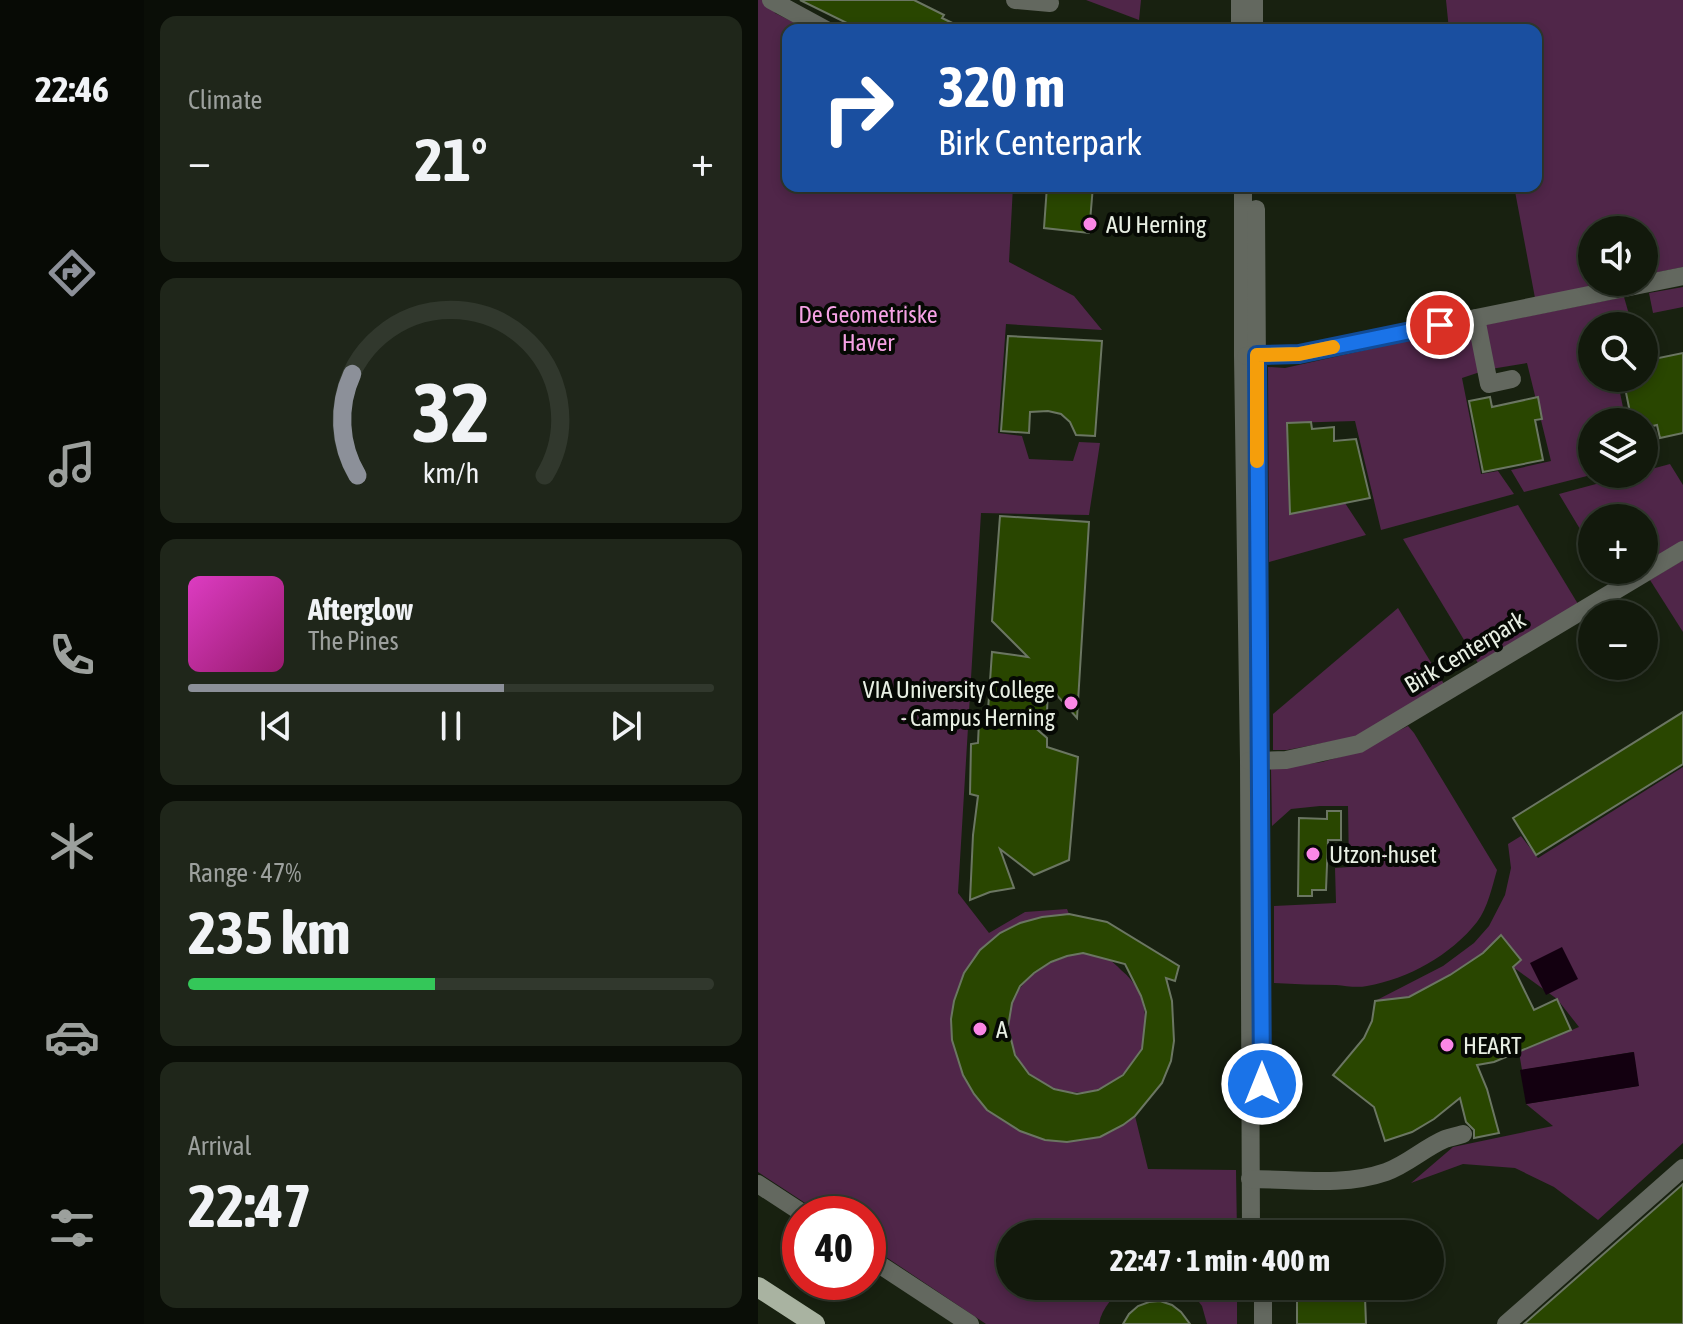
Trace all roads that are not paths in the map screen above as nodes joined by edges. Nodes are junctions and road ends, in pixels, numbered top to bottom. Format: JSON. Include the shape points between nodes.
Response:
{"nodes":[{"id":1,"x":771,"y":0,"type":"edge"},
{"id":2,"x":1015,"y":0,"type":"edge"},
{"id":3,"x":1240,"y":0,"type":"edge"},
{"id":4,"x":1254,"y":0,"type":"edge"},
{"id":5,"x":1050,"y":3,"type":"dead end"},
{"id":6,"x":815,"y":24,"type":"edge"},
{"id":7,"x":1240,"y":24,"type":"edge"},
{"id":8,"x":1254,"y":24,"type":"edge"},
{"id":9,"x":1243,"y":192,"type":"edge"},
{"id":10,"x":1255,"y":192,"type":"edge"},
{"id":11,"x":1683,"y":276,"type":"edge"},
{"id":12,"x":1476,"y":318,"type":"junction"},
{"id":13,"x":1250,"y":356,"type":"junction"},
{"id":14,"x":1512,"y":379,"type":"dead end"},
{"id":15,"x":1683,"y":550,"type":"edge"},
{"id":16,"x":1254,"y":760,"type":"junction"},
{"id":17,"x":1463,"y":1134,"type":"dead end"},
{"id":18,"x":1683,"y":1168,"type":"edge"},
{"id":19,"x":1256,"y":1179,"type":"junction"},
{"id":20,"x":758,"y":1184,"type":"edge"},
{"id":21,"x":782,"y":1200,"type":"edge"},
{"id":22,"x":1252,"y":1220,"type":"edge"},
{"id":23,"x":1261,"y":1220,"type":"edge"},
{"id":24,"x":886,"y":1269,"type":"edge"},
{"id":25,"x":758,"y":1287,"type":"edge"},
{"id":26,"x":1251,"y":1300,"type":"edge"},
{"id":27,"x":1263,"y":1300,"type":"edge"},
{"id":28,"x":815,"y":1324,"type":"edge"},
{"id":29,"x":970,"y":1324,"type":"edge"},
{"id":30,"x":1251,"y":1324,"type":"edge"},
{"id":31,"x":1263,"y":1324,"type":"edge"},
{"id":32,"x":1506,"y":1324,"type":"edge"}],
"edges":[{"from":1,"to":6,"type":"street"},
{"from":2,"to":5,"type":"street"},
{"from":3,"to":7,"type":"street"},
{"from":4,"to":8,"type":"street"},
{"from":9,"to":13,"type":"street"},
{"from":10,"to":13,"type":"street"},
{"from":11,"to":12,"type":"street"},
{"from":12,"to":13,"type":"street","via":[[1299,354]]},
{"from":12,"to":14,"type":"street","via":[[1489,384]]},
{"from":13,"to":16,"type":"street"},
{"from":15,"to":16,"type":"street","name":"Birk Centerpark","via":[[1359,744],[1286,760]]},
{"from":16,"to":19,"type":"street"},
{"from":17,"to":19,"type":"street","via":[[1383,1173],[1315,1181]]},
{"from":18,"to":32,"type":"street"},
{"from":19,"to":22,"type":"street"},
{"from":19,"to":23,"type":"street"},
{"from":20,"to":21,"type":"street"},
{"from":24,"to":29,"type":"street"},
{"from":25,"to":28,"type":"main road"},
{"from":26,"to":30,"type":"street"},
{"from":27,"to":31,"type":"street"}]}
